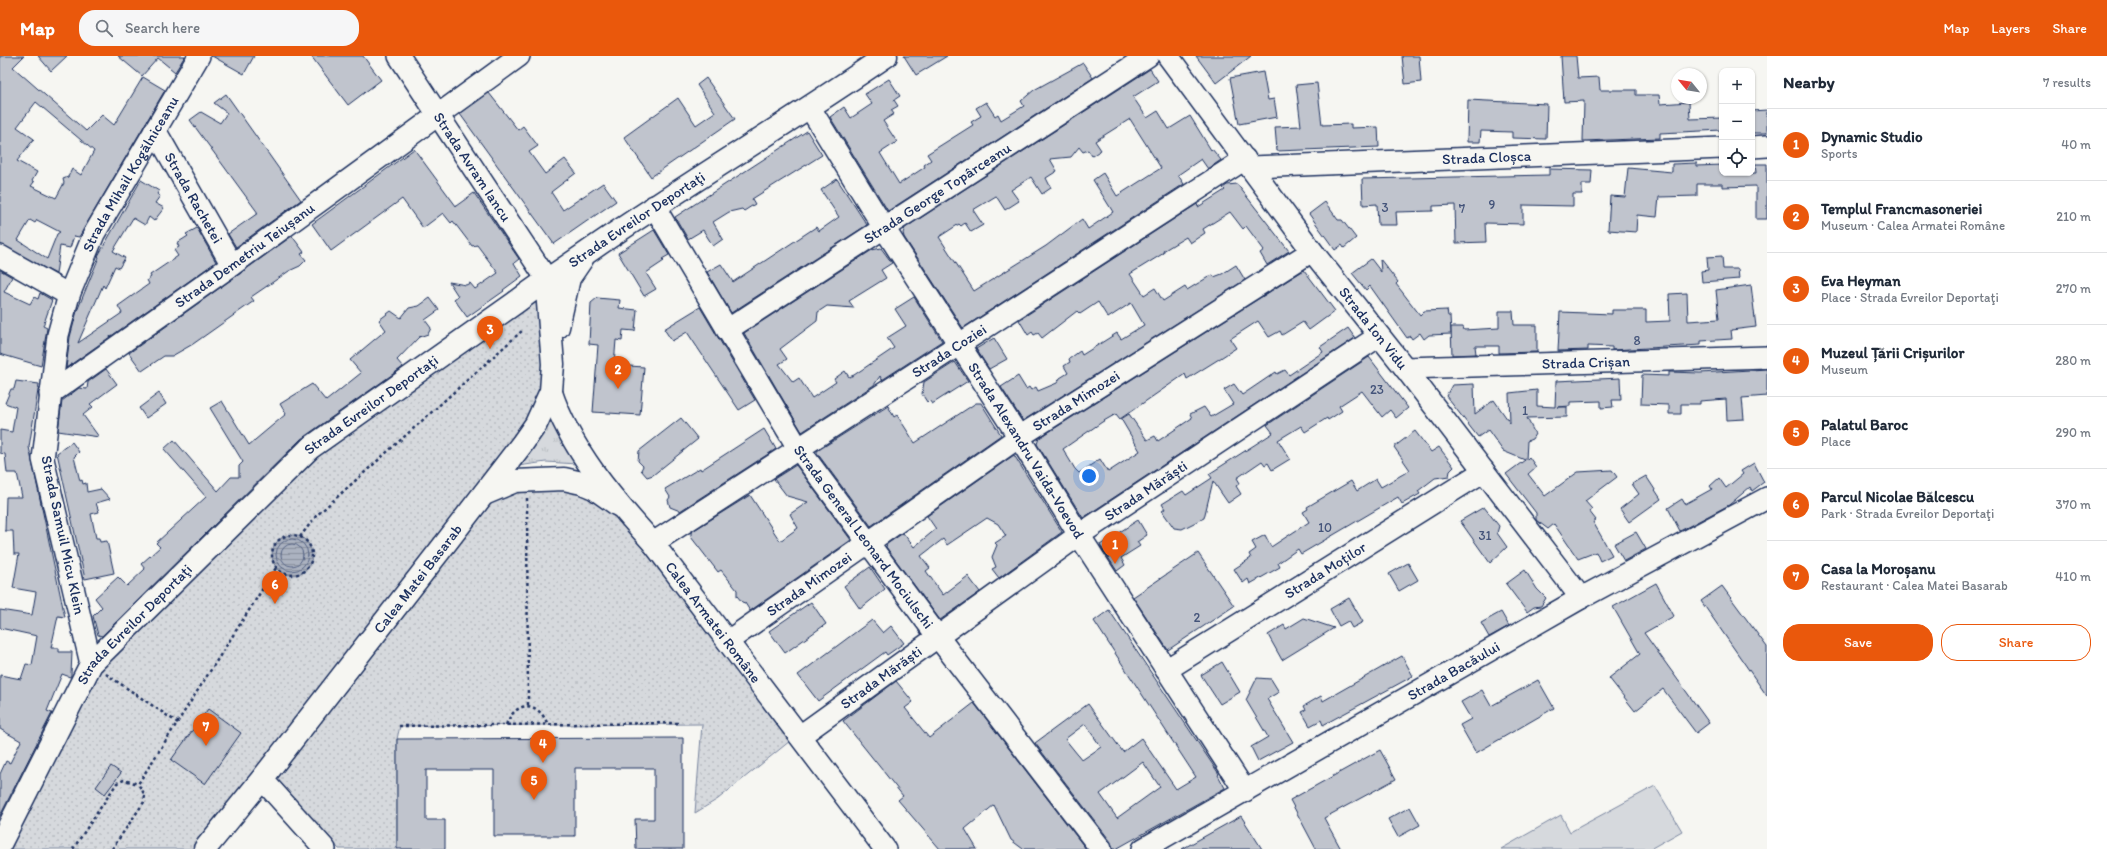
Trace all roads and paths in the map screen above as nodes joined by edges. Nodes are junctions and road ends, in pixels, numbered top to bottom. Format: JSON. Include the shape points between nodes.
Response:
{"nodes":[{"id":1,"x":199,"y":56,"type":"edge"},
{"id":2,"x":399,"y":56,"type":"edge"},
{"id":3,"x":519,"y":56,"type":"edge"},
{"id":4,"x":872,"y":56,"type":"edge"},
{"id":5,"x":886,"y":56,"type":"edge"},
{"id":6,"x":1148,"y":56,"type":"edge"},
{"id":7,"x":1168,"y":56,"type":"edge"},
{"id":8,"x":855,"y":77,"type":"junction"},
{"id":9,"x":810,"y":108,"type":"junction"},
{"id":10,"x":440,"y":115,"type":"junction"},
{"id":11,"x":155,"y":130,"type":"junction"},
{"id":12,"x":1767,"y":146,"type":"edge"},
{"id":13,"x":1755,"y":147,"type":"edge"},
{"id":14,"x":1719,"y":148,"type":"edge"},
{"id":15,"x":1248,"y":163,"type":"junction"},
{"id":16,"x":654,"y":206,"type":"junction"},
{"id":17,"x":884,"y":228,"type":"junction"},
{"id":18,"x":1312,"y":251,"type":"junction"},
{"id":19,"x":587,"y":253,"type":"junction"},
{"id":20,"x":0,"y":256,"type":"edge"},
{"id":21,"x":232,"y":265,"type":"junction"},
{"id":22,"x":546,"y":278,"type":"junction"},
{"id":23,"x":69,"y":295,"type":"junction"},
{"id":24,"x":523,"y":330,"type":"dead end"},
{"id":25,"x":727,"y":330,"type":"junction"},
{"id":26,"x":1379,"y":336,"type":"junction"},
{"id":27,"x":960,"y":344,"type":"junction"},
{"id":28,"x":1767,"y":357,"type":"edge"},
{"id":29,"x":553,"y":364,"type":"junction"},
{"id":30,"x":1405,"y":368,"type":"junction"},
{"id":31,"x":551,"y":391,"type":"junction"},
{"id":32,"x":50,"y":394,"type":"junction"},
{"id":33,"x":1019,"y":437,"type":"junction"},
{"id":34,"x":798,"y":448,"type":"junction"},
{"id":35,"x":1484,"y":471,"type":"junction"},
{"id":36,"x":483,"y":494,"type":"junction"},
{"id":37,"x":527,"y":495,"type":"dead end"},
{"id":38,"x":1767,"y":498,"type":"edge"},
{"id":39,"x":618,"y":505,"type":"junction"},
{"id":40,"x":1079,"y":535,"type":"junction"},
{"id":41,"x":300,"y":537,"type":"junction"},
{"id":42,"x":869,"y":542,"type":"junction"},
{"id":43,"x":653,"y":544,"type":"junction"},
{"id":44,"x":276,"y":568,"type":"junction"},
{"id":45,"x":1581,"y":598,"type":"junction"},
{"id":46,"x":938,"y":637,"type":"junction"},
{"id":47,"x":728,"y":641,"type":"junction"},
{"id":48,"x":91,"y":664,"type":"junction"},
{"id":49,"x":1166,"y":670,"type":"junction"},
{"id":50,"x":528,"y":706,"type":"junction"},
{"id":51,"x":178,"y":723,"type":"junction"},
{"id":52,"x":680,"y":723,"type":"dead end"},
{"id":53,"x":506,"y":725,"type":"junction"},
{"id":54,"x":548,"y":725,"type":"junction"},
{"id":55,"x":399,"y":726,"type":"dead end"},
{"id":56,"x":800,"y":736,"type":"junction"},
{"id":57,"x":262,"y":779,"type":"junction"},
{"id":58,"x":138,"y":784,"type":"junction"},
{"id":59,"x":1245,"y":791,"type":"junction"},
{"id":60,"x":0,"y":844,"type":"edge"},
{"id":61,"x":72,"y":849,"type":"edge"},
{"id":62,"x":112,"y":849,"type":"edge"},
{"id":63,"x":204,"y":849,"type":"edge"},
{"id":64,"x":325,"y":849,"type":"edge"},
{"id":65,"x":885,"y":849,"type":"edge"},
{"id":66,"x":1101,"y":849,"type":"edge"},
{"id":67,"x":1143,"y":849,"type":"edge"}],
"edges":[{"from":1,"to":11,"type":"street","name":"Strada Mihail Kogălniceanu"},
{"from":2,"to":10,"type":"street","name":"Strada Avram Iancu"},
{"from":3,"to":10,"type":"street","name":"Strada Demetriu Teiușanu"},
{"from":4,"to":8,"type":"main road","name":"Strada Evreilor Deportaţi"},
{"from":5,"to":8,"type":"main road","name":"Strada Evreilor Deportaţi"},
{"from":6,"to":17,"type":"street","name":"Strada George Topârceanu"},
{"from":7,"to":15,"type":"street","name":"Strada Ion Vidu"},
{"from":8,"to":9,"type":"main road","name":"Strada Evreilor Deportaţi"},
{"from":9,"to":16,"type":"main road","name":"Strada Evreilor Deportaţi"},
{"from":9,"to":17,"type":"street","name":"Strada Alexandru Vaida-Voevod"},
{"from":10,"to":21,"type":"street","name":"Strada Demetriu Teiușanu"},
{"from":10,"to":22,"type":"street","name":"Strada Avram Iancu"},
{"from":11,"to":21,"type":"street","name":"Strada Rachetei"},
{"from":11,"to":23,"type":"street","name":"Strada Mihail Kogălniceanu","via":[[94,234]]},
{"from":12,"to":13,"type":"street"},
{"from":14,"to":15,"type":"street","name":"Strada Cloșca"},
{"from":15,"to":18,"type":"street","name":"Strada Ion Vidu"},
{"from":15,"to":27,"type":"street","name":"Strada Coziei"},
{"from":16,"to":19,"type":"main road","name":"Strada Evreilor Deportaţi"},
{"from":16,"to":25,"type":"street","name":"Strada General Leonard Mociulschi"},
{"from":17,"to":25,"type":"street","name":"Strada George Topârceanu"},
{"from":17,"to":27,"type":"street","name":"Strada Alexandru Vaida-Voevod"},
{"from":18,"to":26,"type":"street","name":"Strada Ion Vidu"},
{"from":18,"to":33,"type":"street","name":"Strada Mimozei"},
{"from":19,"to":22,"type":"main road","name":"Strada Evreilor Deportaţi"},
{"from":19,"to":29,"type":"main road","via":[[569,278],[564,293]]},
{"from":20,"to":23,"type":"street"},
{"from":21,"to":32,"type":"street","name":"Strada Demetriu Teiușanu"},
{"from":22,"to":29,"type":"main road","name":"Calea Matei Basarab"},
{"from":22,"to":48,"type":"main road","name":"Strada Evreilor Deportaţi","via":[[515,303],[310,448]]},
{"from":23,"to":32,"type":"street","name":"Strada Samuil Micu Klein","via":[[58,335]]},
{"from":24,"to":41,"type":"path","via":[[316,516]]},
{"from":25,"to":34,"type":"street","name":"Strada General Leonard Mociulschi"},
{"from":26,"to":30,"type":"street","name":"Strada Ion Vidu"},
{"from":26,"to":40,"type":"street","name":"Strada Mărăști"},
{"from":27,"to":33,"type":"street","name":"Strada Alexandru Vaida-Voevod"},
{"from":27,"to":34,"type":"street","name":"Strada Coziei"},
{"from":28,"to":30,"type":"street","name":"Strada Crișan"},
{"from":29,"to":31,"type":"main road","name":"Calea Matei Basarab"},
{"from":30,"to":35,"type":"street","name":"Strada Ion Vidu"},
{"from":31,"to":36,"type":"main road","name":"Calea Matei Basarab","via":[[532,429]]},
{"from":31,"to":39,"type":"street","name":"Calea Armatei Române","via":[[559,414],[577,446]]},
{"from":32,"to":48,"type":"street","name":"Strada Samuil Micu Klein","via":[[44,459]]},
{"from":33,"to":40,"type":"street","name":"Strada Alexandru Vaida-Voevod"},
{"from":33,"to":42,"type":"street","name":"Strada Mimozei"},
{"from":34,"to":42,"type":"street","name":"Strada General Leonard Mociulschi"},
{"from":34,"to":43,"type":"street","name":"Strada Coziei"},
{"from":35,"to":45,"type":"street","name":"Strada Ion Vidu"},
{"from":35,"to":49,"type":"street","name":"Strada Moților"},
{"from":36,"to":39,"type":"main road","via":[[515,481],[564,479],[594,488]]},
{"from":36,"to":57,"type":"main road","name":"Calea Matei Basarab"},
{"from":37,"to":50,"type":"path"},
{"from":38,"to":45,"type":"street","name":"Strada Bacăului"},
{"from":39,"to":43,"type":"street","name":"Calea Armatei Române"},
{"from":40,"to":46,"type":"street","name":"Strada Mărăști"},
{"from":40,"to":49,"type":"street","name":"Strada Alexandru Vaida-Voevod"},
{"from":41,"to":44,"type":"path","via":[[287,536],[276,543],[272,555]]},
{"from":41,"to":44,"type":"path","via":[[310,546],[312,552],[309,565],[300,574],[293,575],[287,575]]},
{"from":42,"to":46,"type":"street","name":"Strada General Leonard Mociulschi"},
{"from":42,"to":47,"type":"street","name":"Strada Mimozei"},
{"from":43,"to":47,"type":"street","name":"Calea Armatei Române"},
{"from":44,"to":51,"type":"path"},
{"from":45,"to":59,"type":"street","name":"Strada Bacăului"},
{"from":46,"to":56,"type":"street","name":"Strada Mărăști"},
{"from":46,"to":66,"type":"street","name":"Strada General Leonard Mociulschi"},
{"from":47,"to":56,"type":"street","name":"Calea Armatei Române"},
{"from":48,"to":51,"type":"path"},
{"from":48,"to":60,"type":"main road","name":"Strada Evreilor Deportaţi"},
{"from":49,"to":59,"type":"street","name":"Strada Alexandru Vaida-Voevod"},
{"from":50,"to":53,"type":"path","via":[[518,708],[510,715]]},
{"from":50,"to":54,"type":"path","via":[[539,710]]},
{"from":51,"to":58,"type":"path"},
{"from":52,"to":54,"type":"path"},
{"from":53,"to":54,"type":"path"},
{"from":53,"to":55,"type":"path"},
{"from":56,"to":65,"type":"street","name":"Calea Armatei Române"},
{"from":57,"to":63,"type":"main road","name":"Calea Matei Basarab"},
{"from":57,"to":64,"type":"street"},
{"from":58,"to":61,"type":"path","via":[[124,780],[117,783]]},
{"from":58,"to":62,"type":"path","via":[[145,795],[144,802]]},
{"from":59,"to":67,"type":"street","name":"Strada Bacăului"}]}
